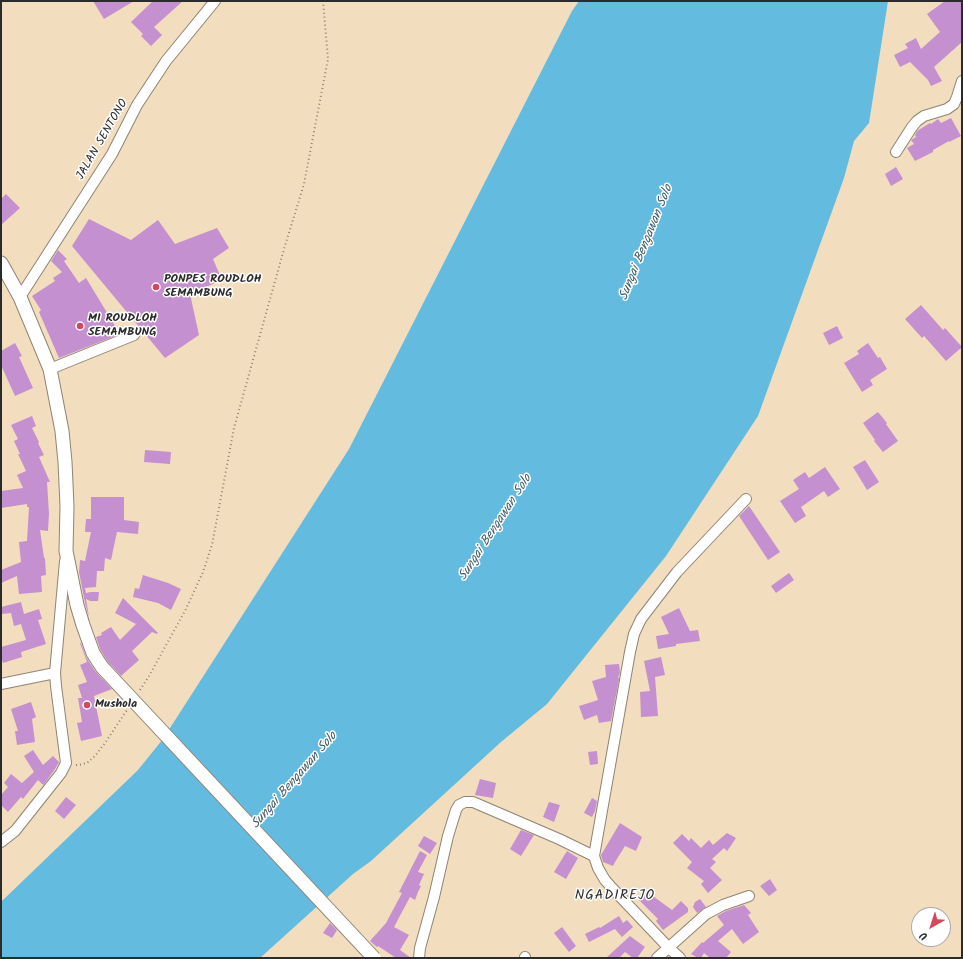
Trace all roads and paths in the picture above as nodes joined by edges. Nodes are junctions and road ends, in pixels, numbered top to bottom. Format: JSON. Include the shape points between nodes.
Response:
{"nodes":[{"id":1,"x":215,"y":1,"type":"edge"},
{"id":2,"x":323,"y":1,"type":"edge"},
{"id":3,"x":962,"y":81,"type":"edge"},
{"id":4,"x":896,"y":152,"type":"dead end"},
{"id":5,"x":1,"y":263,"type":"edge"},
{"id":6,"x":20,"y":297,"type":"junction"},
{"id":7,"x":134,"y":335,"type":"dead end"},
{"id":8,"x":50,"y":369,"type":"junction"},
{"id":9,"x":746,"y":499,"type":"dead end"},
{"id":10,"x":66,"y":551,"type":"junction"},
{"id":11,"x":55,"y":673,"type":"junction"},
{"id":12,"x":1,"y":684,"type":"edge"},
{"id":13,"x":137,"y":694,"type":"dead end"},
{"id":14,"x":129,"y":706,"type":"dead end"},
{"id":15,"x":66,"y":763,"type":"junction"},
{"id":16,"x":1,"y":842,"type":"edge"},
{"id":17,"x":594,"y":856,"type":"junction"},
{"id":18,"x":749,"y":896,"type":"dead end"},
{"id":19,"x":668,"y":947,"type":"junction"},
{"id":20,"x":374,"y":958,"type":"edge"},
{"id":21,"x":419,"y":958,"type":"edge"},
{"id":22,"x":657,"y":958,"type":"edge"},
{"id":23,"x":680,"y":958,"type":"edge"}],
"edges":[{"from":1,"to":6,"type":"street","name":"JALAN SENTONO","via":[[166,61],[138,105],[112,154]]},
{"from":2,"to":13,"type":"path","via":[[328,59],[304,184],[234,428],[212,544],[203,572],[186,609]]},
{"from":3,"to":4,"type":"street","via":[[954,104],[917,121]]},
{"from":5,"to":6,"type":"street"},
{"from":6,"to":8,"type":"street"},
{"from":7,"to":8,"type":"street"},
{"from":8,"to":10,"type":"street","via":[[65,462]]},
{"from":9,"to":17,"type":"street","via":[[677,572],[641,619],[634,634]]},
{"from":10,"to":11,"type":"street"},
{"from":10,"to":20,"type":"street","bridge":true,"via":[[83,625],[93,653],[102,666]]},
{"from":11,"to":12,"type":"street"},
{"from":11,"to":15,"type":"street"},
{"from":14,"to":15,"type":"path","via":[[95,756],[87,763],[79,765]]},
{"from":15,"to":16,"type":"street","via":[[15,831]]},
{"from":17,"to":19,"type":"street","via":[[598,868],[612,888]]},
{"from":17,"to":21,"type":"street","via":[[472,802],[459,805],[448,836]]},
{"from":18,"to":19,"type":"street","via":[[706,914]]},
{"from":19,"to":22,"type":"street"},
{"from":19,"to":23,"type":"street"}]}
